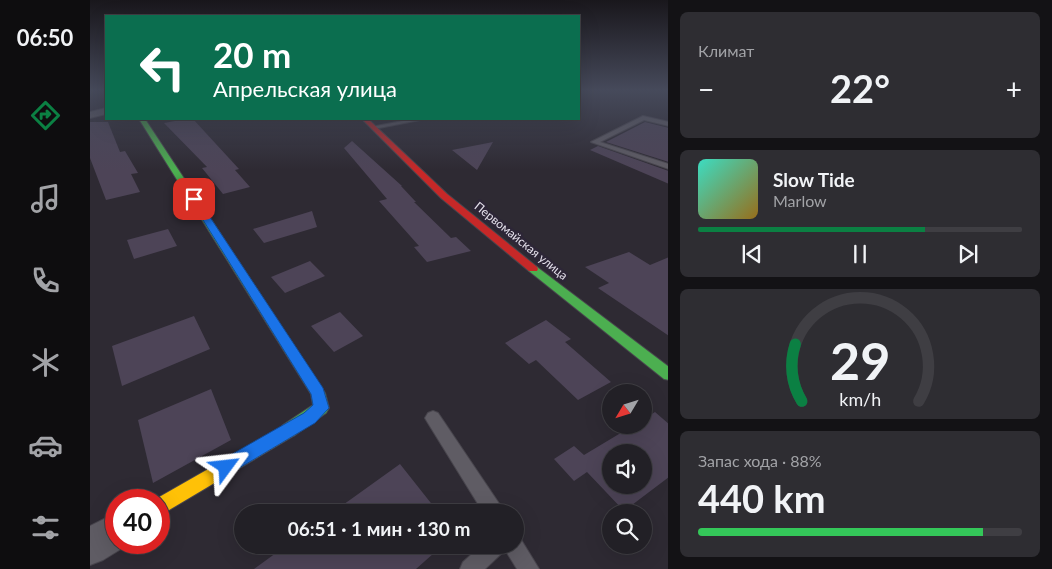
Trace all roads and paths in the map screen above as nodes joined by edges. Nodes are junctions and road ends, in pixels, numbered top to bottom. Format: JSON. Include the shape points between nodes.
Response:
{"nodes":[{"id":1,"x":143,"y":120,"type":"edge"},
{"id":2,"x":366,"y":120,"type":"edge"},
{"id":3,"x":416,"y":120,"type":"edge"},
{"id":4,"x":668,"y":124,"type":"edge"},
{"id":5,"x":374,"y":127,"type":"junction"},
{"id":6,"x":668,"y":166,"type":"edge"},
{"id":7,"x":668,"y":375,"type":"edge"},
{"id":8,"x":433,"y":418,"type":"dead end"},
{"id":9,"x":170,"y":500,"type":"edge"},
{"id":10,"x":488,"y":504,"type":"edge"},
{"id":11,"x":105,"y":538,"type":"edge"},
{"id":12,"x":90,"y":547,"type":"edge"},
{"id":13,"x":486,"y":554,"type":"edge"},
{"id":14,"x":520,"y":554,"type":"edge"},
{"id":15,"x":470,"y":569,"type":"edge"},
{"id":16,"x":529,"y":569,"type":"edge"}],
"edges":[{"from":1,"to":9,"type":"street","via":[[318,393],[321,408],[310,418]]},
{"from":2,"to":5,"type":"street","name":"Первомайская улица"},
{"from":3,"to":5,"type":"lane"},
{"from":4,"to":6,"type":"lane","via":[[643,118],[594,142]]},
{"from":5,"to":7,"type":"street","name":"Первомайская улица","via":[[444,196]]},
{"from":8,"to":10,"type":"lane"},
{"from":11,"to":12,"type":"street"},
{"from":13,"to":15,"type":"lane"},
{"from":14,"to":16,"type":"lane"}]}
